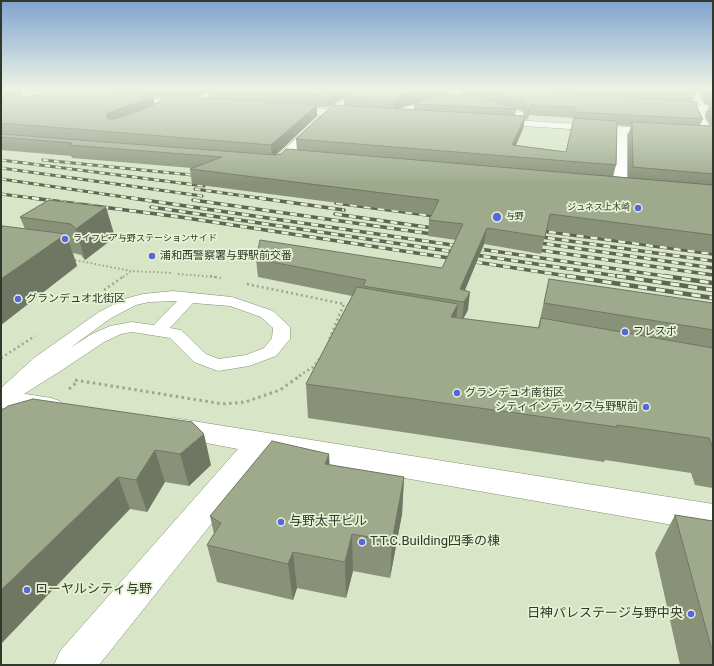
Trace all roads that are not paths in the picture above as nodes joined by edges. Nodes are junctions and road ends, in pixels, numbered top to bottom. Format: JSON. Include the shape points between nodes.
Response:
{"nodes":[{"id":1,"x":321,"y":121,"type":"edge"},
{"id":2,"x":482,"y":121,"type":"edge"},
{"id":3,"x":702,"y":121,"type":"edge"},
{"id":4,"x":519,"y":124,"type":"joint"},
{"id":5,"x":621,"y":130,"type":"junction"},
{"id":6,"x":711,"y":135,"type":"edge"},
{"id":7,"x":298,"y":158,"type":"edge"},
{"id":8,"x":604,"y":185,"type":"edge"},
{"id":9,"x":620,"y":186,"type":"junction"},
{"id":10,"x":635,"y":188,"type":"edge"},
{"id":11,"x":190,"y":297,"type":"junction"},
{"id":12,"x":158,"y":331,"type":"junction"},
{"id":13,"x":1,"y":399,"type":"edge"},
{"id":14,"x":68,"y":402,"type":"road end"},
{"id":15,"x":151,"y":424,"type":"edge"},
{"id":16,"x":260,"y":442,"type":"junction"},
{"id":17,"x":713,"y":518,"type":"edge"},
{"id":18,"x":74,"y":665,"type":"edge"}],
"edges":[{"from":1,"to":7,"type":"street","via":[[279,161]]},
{"from":2,"to":4,"type":"street"},
{"from":3,"to":6,"type":"street"},
{"from":4,"to":5,"type":"street"},
{"from":5,"to":6,"type":"street"},
{"from":5,"to":9,"type":"street"},
{"from":8,"to":9,"type":"street"},
{"from":9,"to":10,"type":"street"},
{"from":11,"to":12,"type":"lane"},
{"from":11,"to":12,"type":"lane","via":[[232,302],[267,314],[282,327],[281,339],[270,352],[249,360],[218,365],[200,358],[175,334]]},
{"from":11,"to":13,"type":"lane","via":[[148,298],[130,302],[105,315],[40,362]]},
{"from":12,"to":13,"type":"lane","via":[[132,327],[116,330],[98,338]]},
{"from":13,"to":14,"type":"street"},
{"from":15,"to":16,"type":"street"},
{"from":16,"to":17,"type":"street"},
{"from":16,"to":18,"type":"street"}]}
